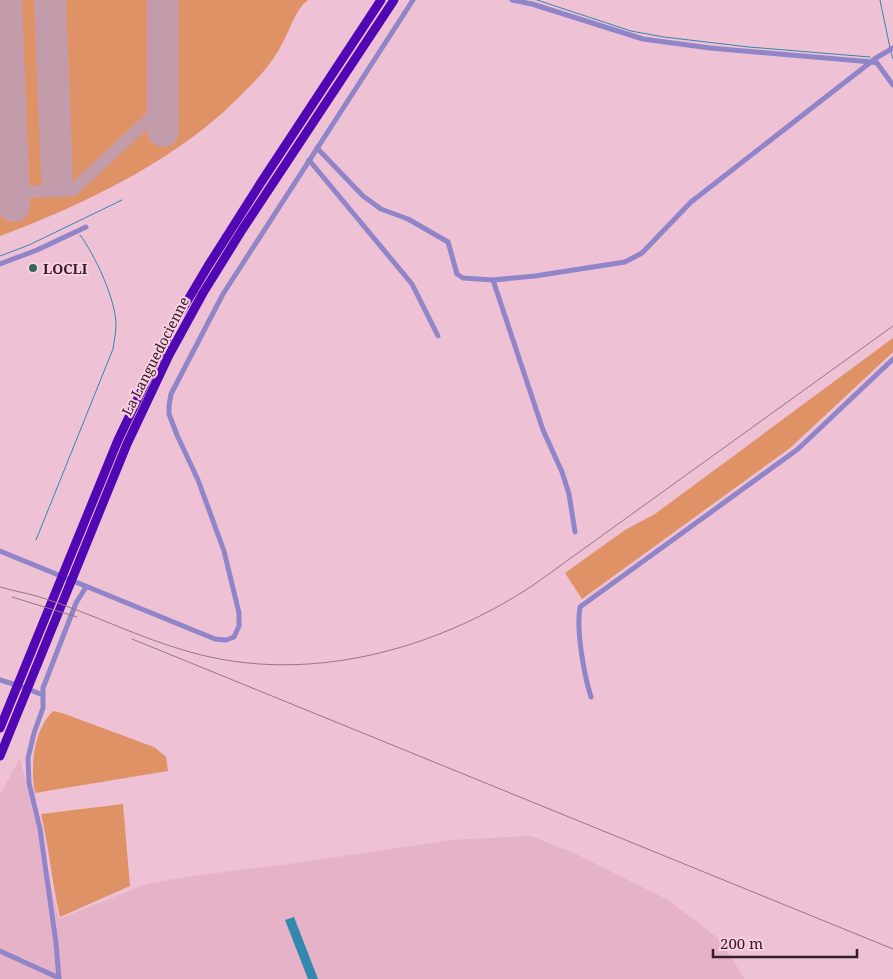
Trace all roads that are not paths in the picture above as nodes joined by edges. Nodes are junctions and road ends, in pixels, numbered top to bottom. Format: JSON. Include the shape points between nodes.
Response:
{"nodes":[{"id":1,"x":377,"y":0,"type":"edge"},
{"id":2,"x":382,"y":0,"type":"edge"},
{"id":3,"x":394,"y":0,"type":"edge"},
{"id":4,"x":413,"y":0,"type":"edge"},
{"id":5,"x":512,"y":0,"type":"edge"},
{"id":6,"x":373,"y":13,"type":"junction"},
{"id":7,"x":893,"y":48,"type":"edge"},
{"id":8,"x":872,"y":62,"type":"junction"},
{"id":9,"x":893,"y":85,"type":"edge"},
{"id":10,"x":317,"y":148,"type":"junction"},
{"id":11,"x":309,"y":160,"type":"junction"},
{"id":12,"x":86,"y":227,"type":"dead end"},
{"id":13,"x":0,"y":264,"type":"edge"},
{"id":14,"x":493,"y":280,"type":"junction"},
{"id":15,"x":438,"y":336,"type":"dead end"},
{"id":16,"x":893,"y":359,"type":"edge"},
{"id":17,"x":575,"y":532,"type":"dead end"},
{"id":18,"x":0,"y":551,"type":"edge"},
{"id":19,"x":86,"y":587,"type":"junction"},
{"id":20,"x":0,"y":680,"type":"edge"},
{"id":21,"x":43,"y":696,"type":"junction"},
{"id":22,"x":591,"y":697,"type":"dead end"},
{"id":23,"x":0,"y":728,"type":"edge"},
{"id":24,"x":0,"y":756,"type":"edge"},
{"id":25,"x":0,"y":951,"type":"edge"},
{"id":26,"x":59,"y":979,"type":"edge"}],
"edges":[{"from":1,"to":6,"type":"highway"},
{"from":2,"to":6,"type":"highway","name":"La Languedocienne"},
{"from":3,"to":24,"type":"highway","name":"La Languedocienne","via":[[247,222],[182,329],[127,444]]},
{"from":4,"to":10,"type":"street"},
{"from":5,"to":8,"type":"street","via":[[643,39]]},
{"from":6,"to":23,"type":"highway","name":"La Languedocienne","via":[[255,192],[173,325],[130,414]]},
{"from":7,"to":8,"type":"street"},
{"from":8,"to":9,"type":"street"},
{"from":8,"to":14,"type":"street","via":[[691,202],[642,253],[625,262]]},
{"from":10,"to":11,"type":"street"},
{"from":10,"to":14,"type":"street","via":[[380,209],[408,219],[448,242],[457,274],[463,278]]},
{"from":11,"to":15,"type":"street","via":[[412,284]]},
{"from":11,"to":19,"type":"street","via":[[223,294],[171,394],[169,406],[169,414],[224,551],[239,613],[239,626],[234,637],[215,639]]},
{"from":12,"to":13,"type":"street"},
{"from":14,"to":17,"type":"street","via":[[543,430],[562,472]]},
{"from":16,"to":22,"type":"street","via":[[798,449],[580,607],[578,616]]},
{"from":18,"to":19,"type":"street"},
{"from":19,"to":21,"type":"street","via":[[76,603],[46,678]]},
{"from":20,"to":21,"type":"street"},
{"from":21,"to":26,"type":"street","via":[[43,708],[30,749],[28,774],[43,846]]},
{"from":25,"to":26,"type":"street"}]}
